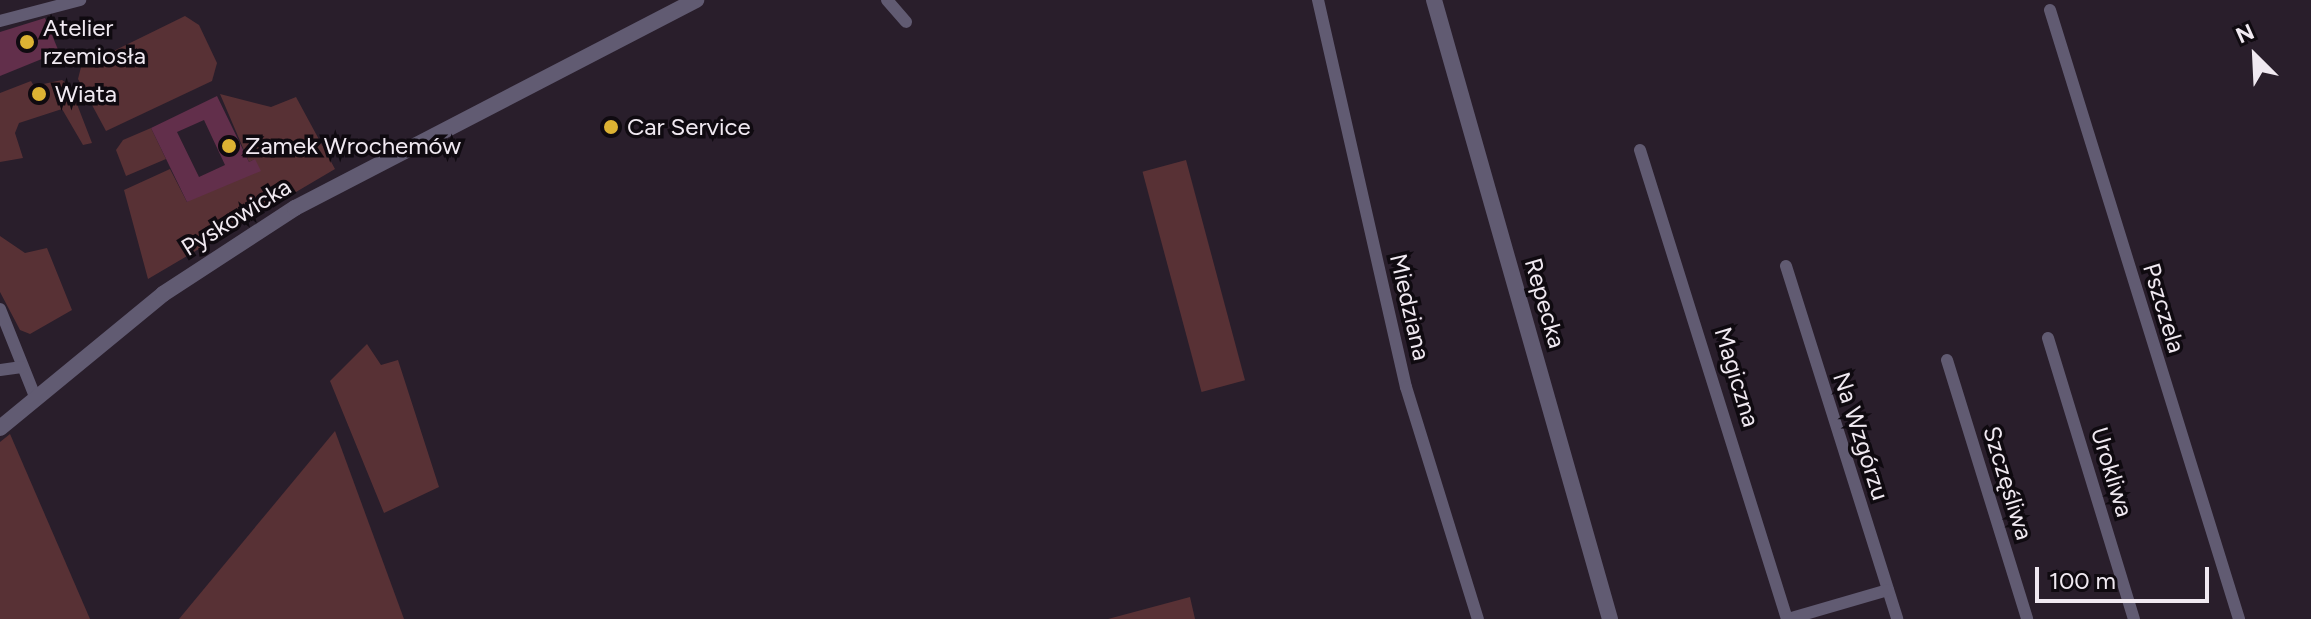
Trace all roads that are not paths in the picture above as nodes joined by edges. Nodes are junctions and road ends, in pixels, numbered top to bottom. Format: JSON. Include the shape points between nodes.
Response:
{"nodes":[{"id":1,"x":80,"y":0,"type":"edge"},
{"id":2,"x":696,"y":0,"type":"edge"},
{"id":3,"x":887,"y":0,"type":"edge"},
{"id":4,"x":1318,"y":0,"type":"edge"},
{"id":5,"x":1434,"y":0,"type":"edge"},
{"id":6,"x":2050,"y":10,"type":"dead end"},
{"id":7,"x":0,"y":21,"type":"edge"},
{"id":8,"x":906,"y":22,"type":"dead end"},
{"id":9,"x":1640,"y":150,"type":"dead end"},
{"id":10,"x":1786,"y":266,"type":"dead end"},
{"id":11,"x":0,"y":309,"type":"edge"},
{"id":12,"x":2048,"y":338,"type":"dead end"},
{"id":13,"x":1947,"y":360,"type":"dead end"},
{"id":14,"x":22,"y":367,"type":"junction"},
{"id":15,"x":0,"y":370,"type":"edge"},
{"id":16,"x":36,"y":399,"type":"junction"},
{"id":17,"x":0,"y":428,"type":"edge"},
{"id":18,"x":1888,"y":590,"type":"junction"},
{"id":19,"x":1478,"y":619,"type":"edge"},
{"id":20,"x":1610,"y":619,"type":"edge"},
{"id":21,"x":1787,"y":619,"type":"edge"},
{"id":22,"x":1897,"y":619,"type":"edge"},
{"id":23,"x":2027,"y":619,"type":"edge"},
{"id":24,"x":2134,"y":619,"type":"edge"},
{"id":25,"x":2239,"y":619,"type":"edge"}],
"edges":[{"from":1,"to":7,"type":"street"},
{"from":2,"to":16,"type":"street","name":"Pyskowicka","via":[[295,208],[163,294]]},
{"from":3,"to":8,"type":"street"},
{"from":4,"to":19,"type":"street","name":"Miedziana","via":[[1406,387]]},
{"from":5,"to":20,"type":"street","name":"Repecka"},
{"from":6,"to":25,"type":"street","name":"Pszczela"},
{"from":9,"to":21,"type":"street","name":"Magiczna"},
{"from":10,"to":18,"type":"street","name":"Na Wzgórzu"},
{"from":11,"to":14,"type":"street"},
{"from":12,"to":24,"type":"street","name":"Urokliwa"},
{"from":13,"to":23,"type":"street","name":"Szczęśliwa"},
{"from":14,"to":15,"type":"street"},
{"from":14,"to":16,"type":"street"},
{"from":16,"to":17,"type":"street","name":"Pyskowicka"},
{"from":18,"to":21,"type":"street","name":"Magiczna"},
{"from":18,"to":22,"type":"street","name":"Na Wzgórzu"}]}
